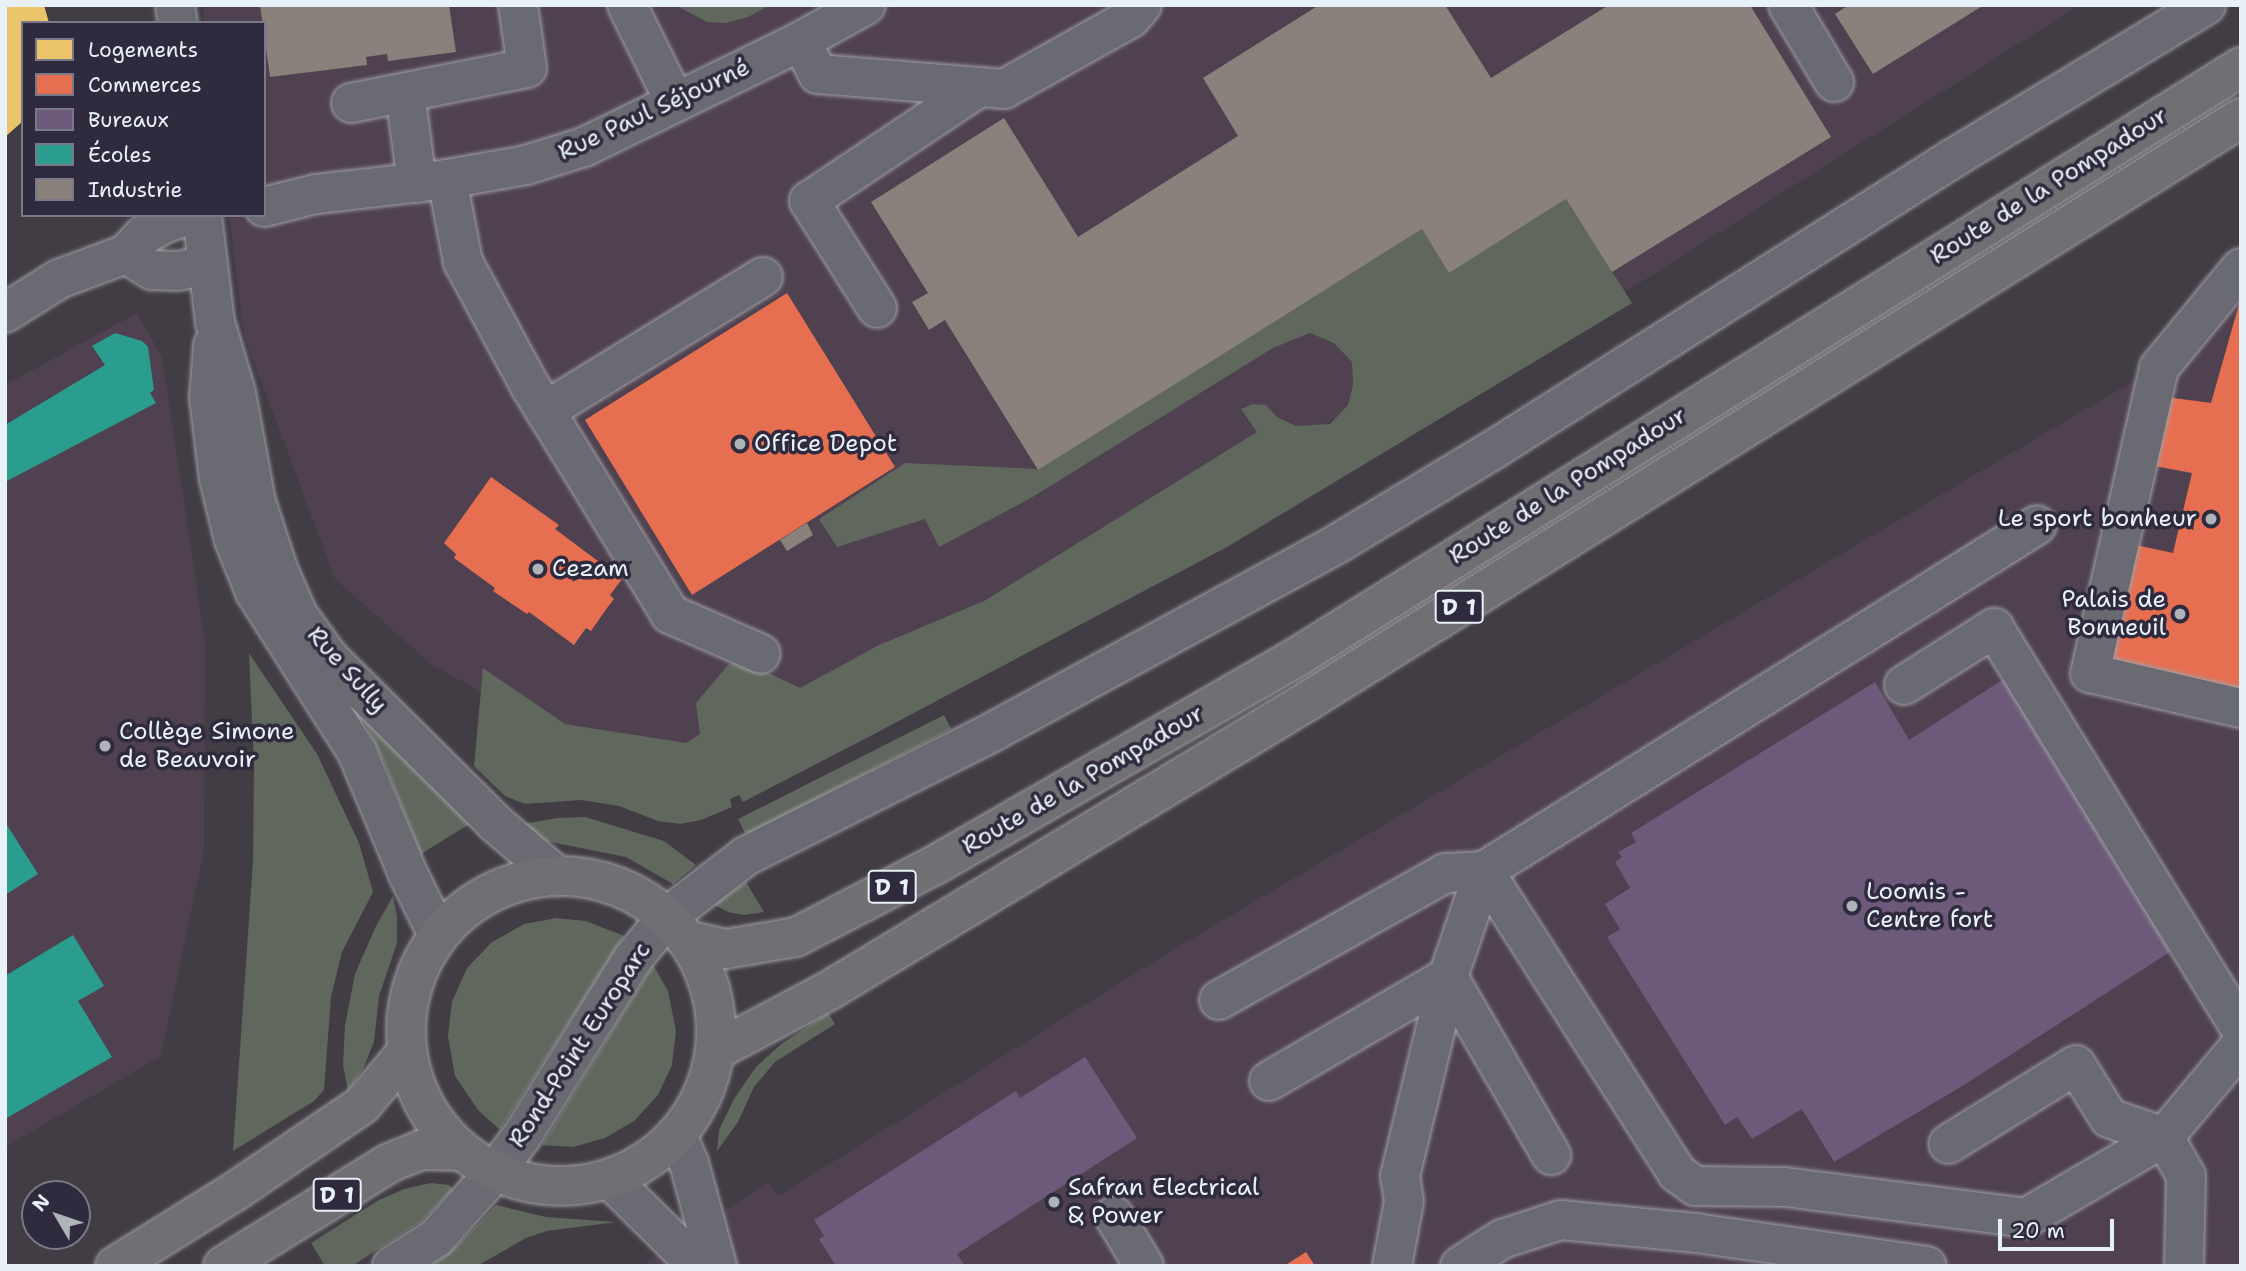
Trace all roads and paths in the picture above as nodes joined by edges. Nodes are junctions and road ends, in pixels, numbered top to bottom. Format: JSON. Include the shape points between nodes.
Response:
{"nodes":[{"id":1,"x":518,"y":5,"type":"edge"},
{"id":2,"x":627,"y":5,"type":"edge"},
{"id":3,"x":866,"y":5,"type":"edge"},
{"id":4,"x":1142,"y":5,"type":"edge"},
{"id":5,"x":1788,"y":5,"type":"edge"},
{"id":6,"x":2206,"y":5,"type":"edge"},
{"id":7,"x":801,"y":41,"type":"junction"},
{"id":8,"x":2241,"y":67,"type":"edge"},
{"id":9,"x":1834,"y":82,"type":"dead end"},
{"id":10,"x":979,"y":87,"type":"junction"},
{"id":11,"x":405,"y":92,"type":"junction"},
{"id":12,"x":675,"y":102,"type":"junction"},
{"id":13,"x":351,"y":103,"type":"dead end"},
{"id":14,"x":2241,"y":118,"type":"edge"},
{"id":15,"x":432,"y":181,"type":"junction"},
{"id":16,"x":266,"y":206,"type":"edge"},
{"id":17,"x":207,"y":218,"type":"edge"},
{"id":18,"x":126,"y":254,"type":"junction"},
{"id":19,"x":207,"y":265,"type":"junction"},
{"id":20,"x":2241,"y":268,"type":"edge"},
{"id":21,"x":763,"y":277,"type":"dead end"},
{"id":22,"x":877,"y":308,"type":"dead end"},
{"id":23,"x":5,"y":313,"type":"edge"},
{"id":24,"x":215,"y":322,"type":"junction"},
{"id":25,"x":545,"y":411,"type":"junction"},
{"id":26,"x":2037,"y":524,"type":"dead end"},
{"id":27,"x":761,"y":654,"type":"dead end"},
{"id":28,"x":1904,"y":685,"type":"dead end"},
{"id":29,"x":2241,"y":708,"type":"edge"},
{"id":30,"x":1484,"y":871,"type":"junction"},
{"id":31,"x":558,"y":876,"type":"junction"},
{"id":32,"x":677,"y":929,"type":"junction"},
{"id":33,"x":439,"y":935,"type":"junction"},
{"id":34,"x":1448,"y":977,"type":"junction"},
{"id":35,"x":1219,"y":1000,"type":"dead end"},
{"id":36,"x":2241,"y":1029,"type":"edge"},
{"id":37,"x":2241,"y":1045,"type":"edge"},
{"id":38,"x":715,"y":1051,"type":"junction"},
{"id":39,"x":406,"y":1054,"type":"junction"},
{"id":40,"x":1269,"y":1081,"type":"dead end"},
{"id":41,"x":677,"y":1135,"type":"junction"},
{"id":42,"x":2164,"y":1137,"type":"junction"},
{"id":43,"x":1948,"y":1144,"type":"dead end"},
{"id":44,"x":461,"y":1152,"type":"junction"},
{"id":45,"x":1551,"y":1155,"type":"dead end"},
{"id":46,"x":494,"y":1173,"type":"junction"},
{"id":47,"x":1400,"y":1176,"type":"junction"},
{"id":48,"x":610,"y":1179,"type":"junction"},
{"id":49,"x":1114,"y":1216,"type":"dead end"},
{"id":50,"x":1732,"y":1253,"type":"edge"},
{"id":51,"x":115,"y":1266,"type":"edge"},
{"id":52,"x":223,"y":1266,"type":"edge"},
{"id":53,"x":392,"y":1266,"type":"edge"},
{"id":54,"x":698,"y":1266,"type":"edge"},
{"id":55,"x":717,"y":1266,"type":"edge"},
{"id":56,"x":1144,"y":1266,"type":"edge"},
{"id":57,"x":1371,"y":1266,"type":"edge"},
{"id":58,"x":1392,"y":1266,"type":"edge"},
{"id":59,"x":1460,"y":1266,"type":"edge"},
{"id":60,"x":1927,"y":1266,"type":"edge"},
{"id":61,"x":2184,"y":1266,"type":"edge"}],
"edges":[{"from":1,"to":11,"type":"street","via":[[527,68]]},
{"from":2,"to":12,"type":"street"},
{"from":3,"to":7,"type":"street","name":"Rue Paul Séjourné"},
{"from":4,"to":10,"type":"street","via":[[1131,18],[1004,89]]},
{"from":5,"to":9,"type":"street"},
{"from":6,"to":32,"type":"street","via":[[1337,544],[996,730],[746,856]]},
{"from":7,"to":10,"type":"street","via":[[818,74]]},
{"from":7,"to":12,"type":"street","name":"Rue Paul Séjourné"},
{"from":8,"to":32,"type":"main road","name":"Route de la Pompadour","number":"D 1","via":[[1300,655],[935,865],[796,937],[726,949]]},
{"from":10,"to":22,"type":"street","via":[[809,201]]},
{"from":11,"to":13,"type":"street"},
{"from":11,"to":15,"type":"street"},
{"from":12,"to":15,"type":"street","name":"Rue Paul Séjourné","via":[[584,147],[526,165]]},
{"from":14,"to":38,"type":"main road","name":"Route de la Pompadour","number":"D 1","via":[[1303,704],[830,990]]},
{"from":15,"to":16,"type":"street","name":"Rue Paul Séjourné","via":[[316,194]]},
{"from":15,"to":25,"type":"street","via":[[463,262]]},
{"from":17,"to":18,"type":"street","via":[[166,223],[144,235]]},
{"from":17,"to":19,"type":"street","name":"Rue Sully"},
{"from":18,"to":19,"type":"street","via":[[152,270]]},
{"from":18,"to":23,"type":"street","via":[[59,279]]},
{"from":19,"to":24,"type":"street","name":"Rue Sully"},
{"from":20,"to":29,"type":"street","via":[[2159,368],[2090,673]]},
{"from":21,"to":25,"type":"street"},
{"from":24,"to":31,"type":"street","name":"Rue Sully","via":[[236,393],[256,502],[299,615],[329,658],[495,822]]},
{"from":24,"to":33,"type":"street","name":"Rue Sully","via":[[209,398],[219,479],[234,540],[255,592],[357,752]]},
{"from":25,"to":27,"type":"street","via":[[670,614]]},
{"from":26,"to":30,"type":"street"},
{"from":28,"to":36,"type":"street","via":[[1994,628]]},
{"from":30,"to":34,"type":"street"},
{"from":30,"to":35,"type":"street","via":[[1444,873]]},
{"from":30,"to":42,"type":"street","via":[[1678,1173],[1695,1186],[1785,1187],[2026,1218]]},
{"from":31,"to":32,"type":"main road","name":"Rond-Point Europarc","via":[[621,887]]},
{"from":31,"to":33,"type":"main road","name":"Rond-Point Europarc","via":[[520,881],[486,895]]},
{"from":32,"to":38,"type":"main road","name":"Rond-Point Europarc","via":[[709,983],[716,1020]]},
{"from":32,"to":46,"type":"street","name":"Rond-Point Europarc","via":[[632,960]]},
{"from":33,"to":39,"type":"main road","name":"Rond-Point Europarc","via":[[420,965],[408,1000]]},
{"from":34,"to":40,"type":"street"},
{"from":34,"to":45,"type":"street"},
{"from":34,"to":47,"type":"street"},
{"from":37,"to":42,"type":"street"},
{"from":38,"to":41,"type":"main road","name":"Rond-Point Europarc","via":[[699,1103]]},
{"from":39,"to":44,"type":"main road","name":"Rond-Point Europarc","via":[[419,1097]]},
{"from":39,"to":51,"type":"main road","number":"D 1","via":[[362,1105]]},
{"from":41,"to":48,"type":"main road","name":"Rond-Point Europarc","via":[[641,1165]]},
{"from":41,"to":55,"type":"street"},
{"from":42,"to":43,"type":"street","via":[[2109,1118],[2076,1065]]},
{"from":42,"to":61,"type":"street","via":[[2186,1176]]},
{"from":44,"to":46,"type":"main road","name":"Rond-Point Europarc"},
{"from":44,"to":52,"type":"main road","number":"D 1","via":[[421,1150],[389,1163]]},
{"from":46,"to":48,"type":"main road","name":"Rond-Point Europarc","via":[[550,1187],[579,1187]]},
{"from":46,"to":53,"type":"street","via":[[436,1238]]},
{"from":47,"to":57,"type":"street","via":[[1387,1195]]},
{"from":47,"to":58,"type":"street","via":[[1404,1201]]},
{"from":48,"to":54,"type":"street"},
{"from":49,"to":56,"type":"street"},
{"from":50,"to":59,"type":"street","via":[[1647,1228],[1562,1220],[1503,1239]]},
{"from":50,"to":60,"type":"street"}]}
